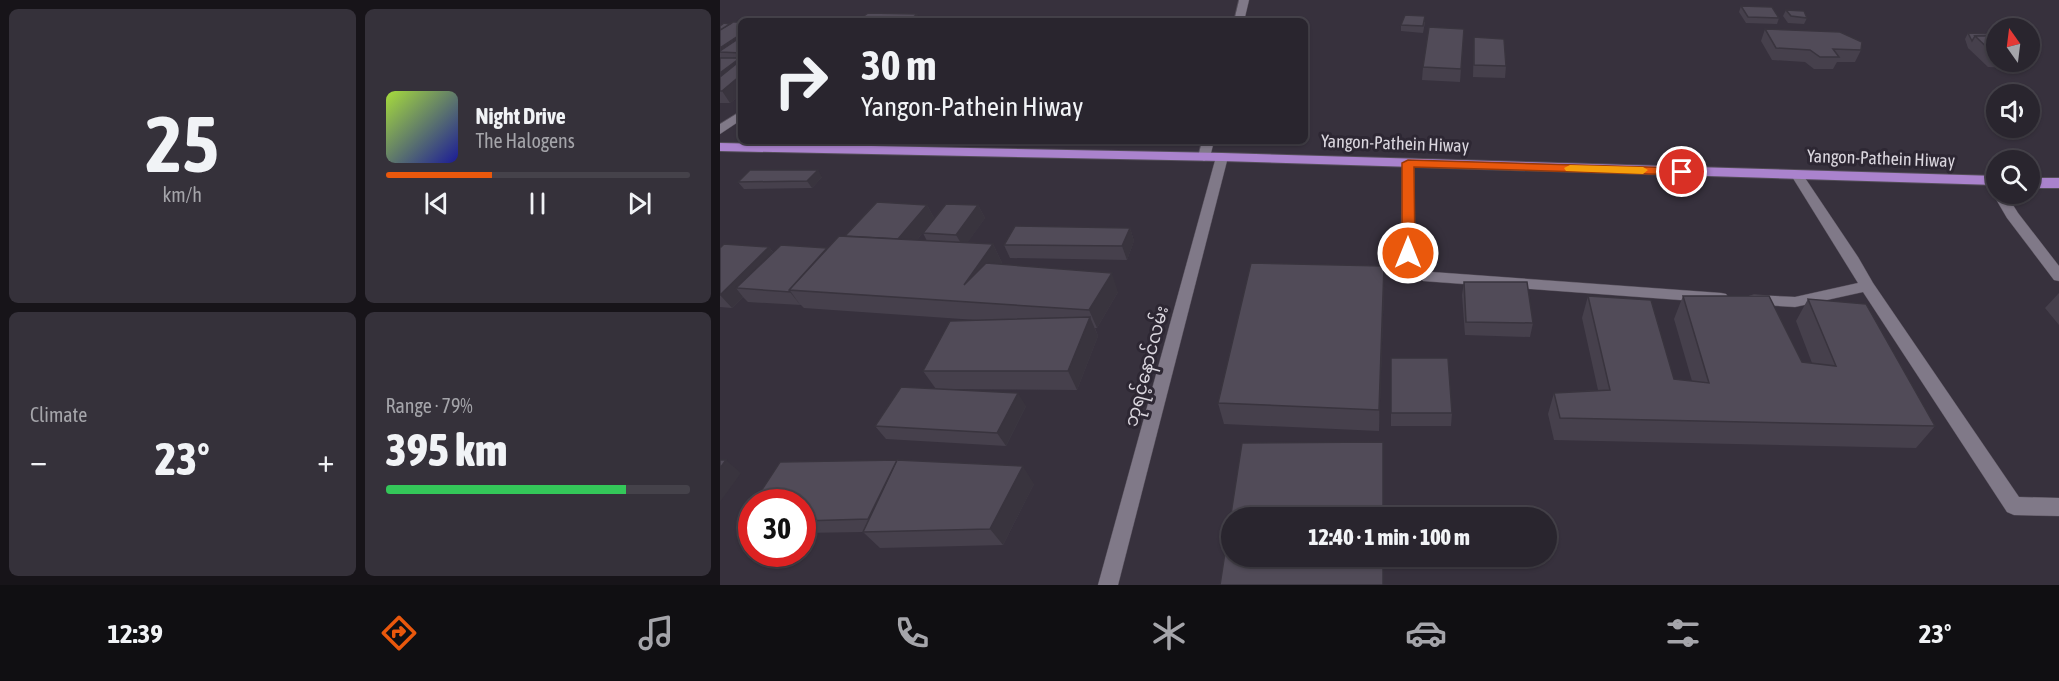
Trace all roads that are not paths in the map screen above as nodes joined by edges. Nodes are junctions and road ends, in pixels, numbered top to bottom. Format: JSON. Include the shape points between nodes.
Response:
{"nodes":[{"id":1,"x":1244,"y":0,"type":"edge"},
{"id":2,"x":1240,"y":18,"type":"edge"},
{"id":3,"x":738,"y":116,"type":"edge"},
{"id":4,"x":720,"y":130,"type":"edge"},
{"id":5,"x":1207,"y":144,"type":"edge"},
{"id":6,"x":783,"y":145,"type":"edge"},
{"id":7,"x":720,"y":147,"type":"edge"},
{"id":8,"x":1204,"y":157,"type":"junction"},
{"id":9,"x":1222,"y":157,"type":"junction"},
{"id":10,"x":1408,"y":163,"type":"junction"},
{"id":11,"x":1797,"y":175,"type":"junction"},
{"id":12,"x":2040,"y":183,"type":"edge"},
{"id":13,"x":2059,"y":183,"type":"edge"},
{"id":14,"x":1986,"y":185,"type":"edge"},
{"id":15,"x":2006,"y":204,"type":"edge"},
{"id":16,"x":2059,"y":276,"type":"edge"},
{"id":17,"x":1867,"y":286,"type":"junction"},
{"id":18,"x":2059,"y":507,"type":"edge"},
{"id":19,"x":1108,"y":585,"type":"edge"}],
"edges":[{"from":1,"to":2,"type":"street"},
{"from":3,"to":4,"type":"street"},
{"from":5,"to":8,"type":"street"},
{"from":6,"to":7,"type":"highway","name":"Yangon-Pathein Hiway"},
{"from":6,"to":8,"type":"highway","name":"Yangon-Pathein Hiway"},
{"from":8,"to":9,"type":"highway","name":"Yangon-Pathein Hiway"},
{"from":9,"to":10,"type":"highway","name":"Yangon-Pathein Hiway"},
{"from":9,"to":19,"type":"street","name":"ဘုရင့်နောင်လမ်း"},
{"from":10,"to":11,"type":"highway","name":"Yangon-Pathein Hiway"},
{"from":10,"to":17,"type":"street","via":[[1408,253],[1428,277],[1795,302]]},
{"from":11,"to":14,"type":"highway","name":"Yangon-Pathein Hiway"},
{"from":11,"to":17,"type":"street"},
{"from":12,"to":13,"type":"highway"},
{"from":15,"to":16,"type":"street"},
{"from":17,"to":18,"type":"street","via":[[2014,506]]}]}
